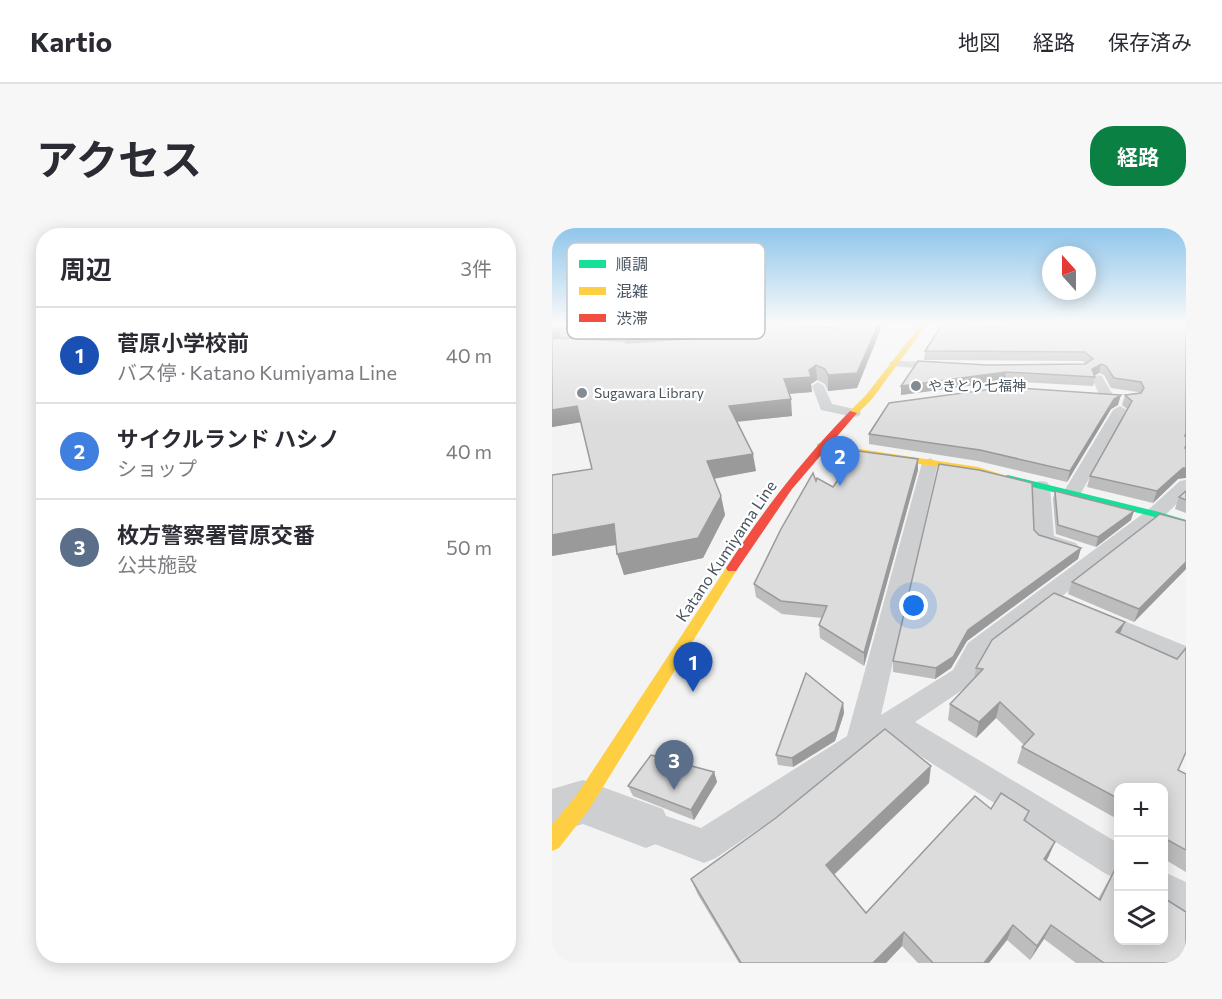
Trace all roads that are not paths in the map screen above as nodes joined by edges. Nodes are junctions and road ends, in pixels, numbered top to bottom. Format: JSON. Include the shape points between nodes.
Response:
{"nodes":[{"id":1,"x":899,"y":357,"type":"edge"},
{"id":2,"x":894,"y":364,"type":"junction"},
{"id":3,"x":963,"y":367,"type":"edge"},
{"id":4,"x":1098,"y":379,"type":"edge"},
{"id":5,"x":818,"y":386,"type":"edge"},
{"id":6,"x":1101,"y":395,"type":"joint"},
{"id":7,"x":1124,"y":403,"type":"joint"},
{"id":8,"x":879,"y":407,"type":"dead end"},
{"id":9,"x":856,"y":411,"type":"junction"},
{"id":10,"x":820,"y":447,"type":"junction"},
{"id":11,"x":930,"y":463,"type":"junction"},
{"id":12,"x":1186,"y":485,"type":"edge"},
{"id":13,"x":1041,"y":486,"type":"junction"},
{"id":14,"x":1072,"y":493,"type":"junction"},
{"id":15,"x":1155,"y":514,"type":"junction"},
{"id":16,"x":1186,"y":524,"type":"edge"},
{"id":17,"x":1099,"y":556,"type":"junction"},
{"id":18,"x":1065,"y":604,"type":"junction"},
{"id":19,"x":1186,"y":656,"type":"edge"},
{"id":20,"x":892,"y":723,"type":"junction"},
{"id":21,"x":860,"y":744,"type":"junction"},
{"id":22,"x":568,"y":806,"type":"edge"},
{"id":23,"x":646,"y":825,"type":"joint"},
{"id":24,"x":552,"y":841,"type":"edge"},
{"id":25,"x":1114,"y":859,"type":"edge"},
{"id":26,"x":1166,"y":891,"type":"edge"},
{"id":27,"x":1186,"y":903,"type":"edge"}],
"edges":[{"from":1,"to":2,"type":"main road","name":"Katano Kumiyama Line"},
{"from":2,"to":3,"type":"lane"},
{"from":2,"to":9,"type":"main road","name":"Katano Kumiyama Line"},
{"from":4,"to":6,"type":"lane"},
{"from":5,"to":9,"type":"lane","via":[[826,407]]},
{"from":6,"to":7,"type":"main road"},
{"from":7,"to":14,"type":"lane"},
{"from":8,"to":9,"type":"main road"},
{"from":9,"to":10,"type":"main road","name":"Katano Kumiyama Line"},
{"from":10,"to":11,"type":"main road"},
{"from":10,"to":22,"type":"main road","name":"Katano Kumiyama Line","via":[[760,524]]},
{"from":11,"to":13,"type":"main road"},
{"from":11,"to":21,"type":"lane"},
{"from":12,"to":15,"type":"lane"},
{"from":13,"to":14,"type":"main road"},
{"from":13,"to":17,"type":"lane","via":[[1044,539]]},
{"from":14,"to":15,"type":"main road"},
{"from":15,"to":16,"type":"main road"},
{"from":15,"to":17,"type":"lane"},
{"from":17,"to":18,"type":"lane"},
{"from":18,"to":19,"type":"lane"},
{"from":18,"to":20,"type":"lane","via":[[977,649],[962,677]]},
{"from":20,"to":21,"type":"lane"},
{"from":20,"to":25,"type":"lane"},
{"from":21,"to":23,"type":"lane","via":[[705,846]]},
{"from":22,"to":23,"type":"street"},
{"from":22,"to":24,"type":"main road","name":"Katano Kumiyama Line"},
{"from":26,"to":27,"type":"lane"}]}
